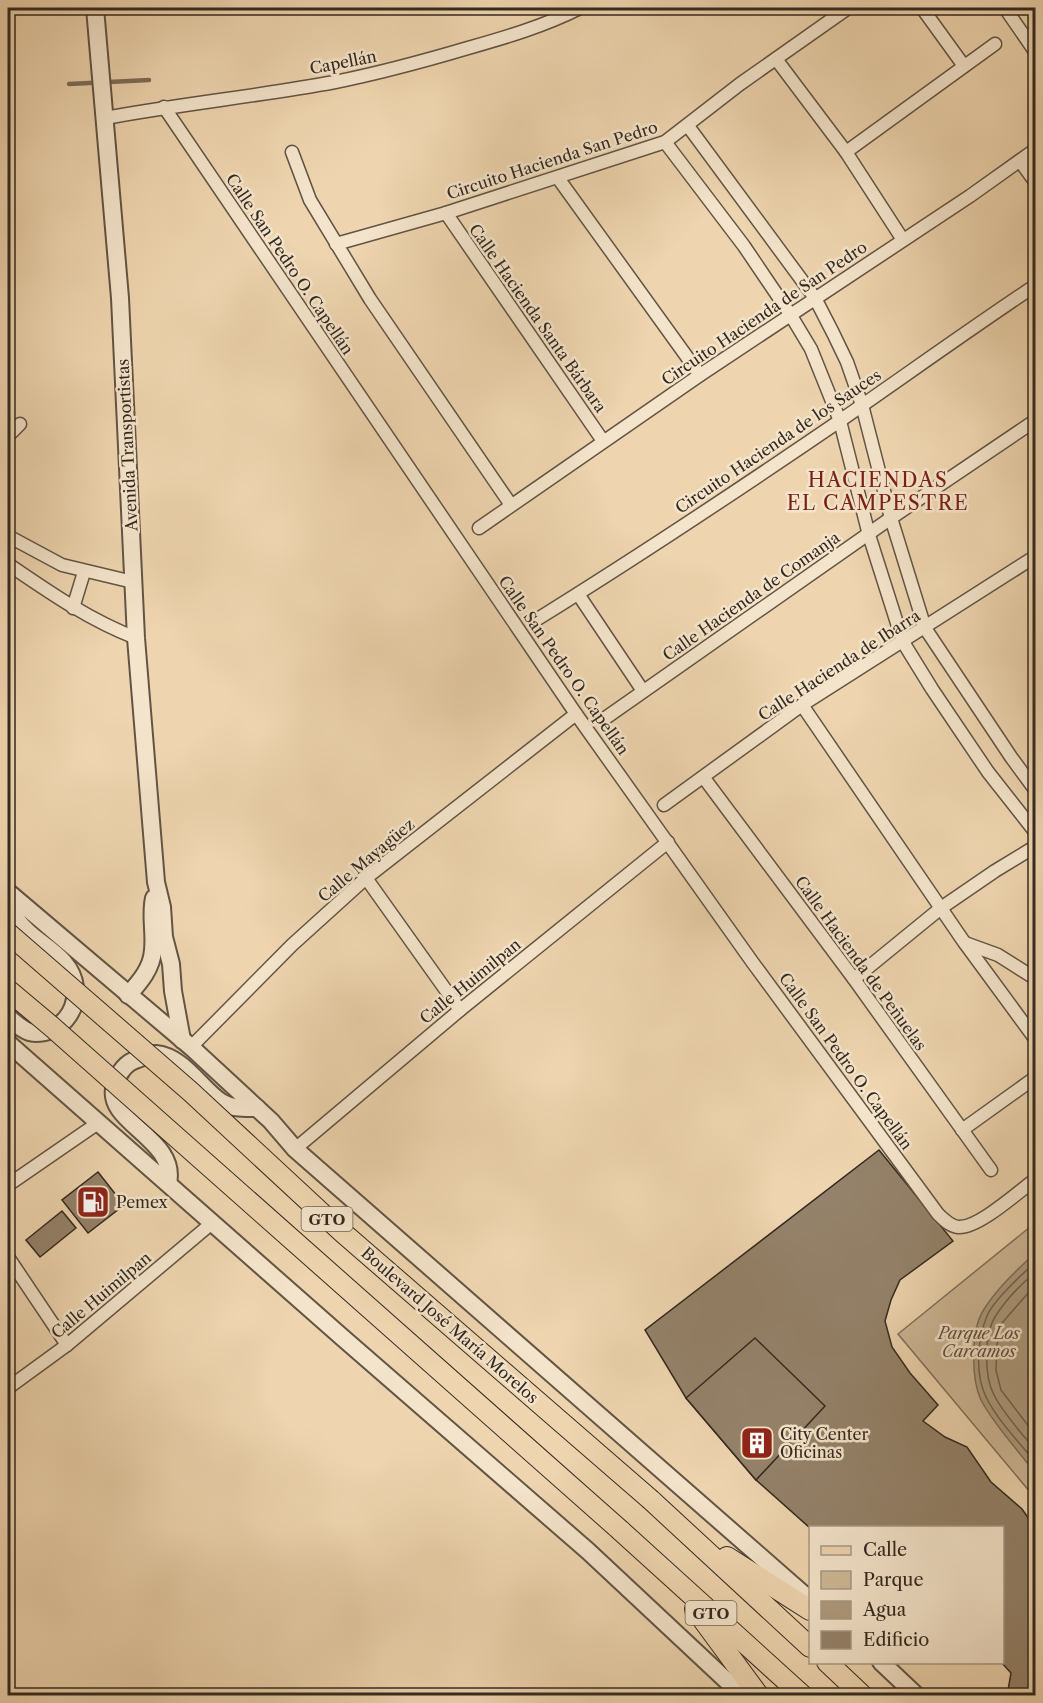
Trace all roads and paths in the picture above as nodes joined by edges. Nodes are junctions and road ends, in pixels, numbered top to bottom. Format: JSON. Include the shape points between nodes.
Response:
{"nodes":[{"id":1,"x":95,"y":8,"type":"edge"},
{"id":2,"x":580,"y":8,"type":"edge"},
{"id":3,"x":848,"y":8,"type":"edge"},
{"id":4,"x":922,"y":8,"type":"edge"},
{"id":5,"x":1005,"y":8,"type":"edge"},
{"id":6,"x":995,"y":44,"type":"dead end"},
{"id":7,"x":1035,"y":53,"type":"edge"},
{"id":8,"x":776,"y":59,"type":"junction"},
{"id":9,"x":964,"y":66,"type":"junction"},
{"id":10,"x":164,"y":107,"type":"junction"},
{"id":11,"x":104,"y":111,"type":"junction"},
{"id":12,"x":688,"y":126,"type":"junction"},
{"id":13,"x":665,"y":142,"type":"junction"},
{"id":14,"x":1035,"y":149,"type":"edge"},
{"id":15,"x":292,"y":152,"type":"dead end"},
{"id":16,"x":846,"y":152,"type":"junction"},
{"id":17,"x":1020,"y":161,"type":"junction"},
{"id":18,"x":558,"y":178,"type":"junction"},
{"id":19,"x":1035,"y":183,"type":"edge"},
{"id":20,"x":446,"y":213,"type":"junction"},
{"id":21,"x":903,"y":240,"type":"junction"},
{"id":22,"x":336,"y":244,"type":"junction"},
{"id":23,"x":1035,"y":285,"type":"edge"},
{"id":24,"x":815,"y":298,"type":"junction"},
{"id":25,"x":790,"y":314,"type":"junction"},
{"id":26,"x":700,"y":375,"type":"junction"},
{"id":27,"x":862,"y":405,"type":"junction"},
{"id":28,"x":1035,"y":420,"type":"edge"},
{"id":29,"x":840,"y":421,"type":"junction"},
{"id":30,"x":20,"y":424,"type":"dead end"},
{"id":31,"x":8,"y":436,"type":"edge"},
{"id":32,"x":603,"y":441,"type":"junction"},
{"id":33,"x":511,"y":505,"type":"junction"},
{"id":34,"x":891,"y":518,"type":"junction"},
{"id":35,"x":479,"y":528,"type":"dead end"},
{"id":36,"x":869,"y":535,"type":"junction"},
{"id":37,"x":8,"y":536,"type":"edge"},
{"id":38,"x":1035,"y":556,"type":"edge"},
{"id":39,"x":8,"y":564,"type":"edge"},
{"id":40,"x":84,"y":572,"type":"junction"},
{"id":41,"x":133,"y":582,"type":"junction"},
{"id":42,"x":578,"y":594,"type":"junction"},
{"id":43,"x":74,"y":608,"type":"junction"},
{"id":44,"x":536,"y":620,"type":"dead end"},
{"id":45,"x":925,"y":628,"type":"junction"},
{"id":46,"x":136,"y":638,"type":"junction"},
{"id":47,"x":903,"y":642,"type":"junction"},
{"id":48,"x":643,"y":691,"type":"junction"},
{"id":49,"x":802,"y":705,"type":"junction"},
{"id":50,"x":576,"y":714,"type":"junction"},
{"id":51,"x":604,"y":719,"type":"dead end"},
{"id":52,"x":704,"y":778,"type":"junction"},
{"id":53,"x":1035,"y":790,"type":"edge"},
{"id":54,"x":664,"y":805,"type":"dead end"},
{"id":55,"x":1035,"y":833,"type":"edge"},
{"id":56,"x":668,"y":842,"type":"junction"},
{"id":57,"x":1035,"y":846,"type":"edge"},
{"id":58,"x":366,"y":878,"type":"junction"},
{"id":59,"x":156,"y":882,"type":"junction"},
{"id":60,"x":9,"y":893,"type":"edge"},
{"id":61,"x":941,"y":908,"type":"junction"},
{"id":62,"x":8,"y":933,"type":"edge"},
{"id":63,"x":964,"y":942,"type":"junction"},
{"id":64,"x":854,"y":979,"type":"junction"},
{"id":65,"x":1035,"y":979,"type":"edge"},
{"id":66,"x":8,"y":990,"type":"edge"},
{"id":67,"x":128,"y":995,"type":"junction"},
{"id":68,"x":460,"y":1010,"type":"junction"},
{"id":69,"x":8,"y":1017,"type":"edge"},
{"id":70,"x":1035,"y":1040,"type":"edge"},
{"id":71,"x":8,"y":1043,"type":"edge"},
{"id":72,"x":186,"y":1043,"type":"junction"},
{"id":73,"x":1035,"y":1077,"type":"edge"},
{"id":74,"x":257,"y":1108,"type":"junction"},
{"id":75,"x":98,"y":1123,"type":"junction"},
{"id":76,"x":962,"y":1130,"type":"junction"},
{"id":77,"x":295,"y":1149,"type":"junction"},
{"id":78,"x":991,"y":1170,"type":"dead end"},
{"id":79,"x":1035,"y":1179,"type":"edge"},
{"id":80,"x":168,"y":1183,"type":"junction"},
{"id":81,"x":8,"y":1185,"type":"edge"},
{"id":82,"x":212,"y":1222,"type":"junction"},
{"id":83,"x":8,"y":1257,"type":"edge"},
{"id":84,"x":68,"y":1345,"type":"junction"},
{"id":85,"x":8,"y":1388,"type":"edge"},
{"id":86,"x":685,"y":1531,"type":"junction"},
{"id":87,"x":670,"y":1576,"type":"junction"},
{"id":88,"x":809,"y":1599,"type":"edge"},
{"id":89,"x":809,"y":1609,"type":"edge"},
{"id":90,"x":809,"y":1646,"type":"edge"},
{"id":91,"x":829,"y":1664,"type":"edge"},
{"id":92,"x":883,"y":1664,"type":"edge"},
{"id":93,"x":743,"y":1695,"type":"edge"},
{"id":94,"x":759,"y":1695,"type":"edge"},
{"id":95,"x":803,"y":1695,"type":"edge"},
{"id":96,"x":863,"y":1695,"type":"edge"},
{"id":97,"x":917,"y":1695,"type":"edge"}],
"edges":[{"from":1,"to":11,"type":"street","name":"Avenida Transportistas"},
{"from":2,"to":10,"type":"street","name":"Capellán","via":[[520,34],[417,63],[337,82]]},
{"from":3,"to":8,"type":"street","name":"Circuito Hacienda San Pedro"},
{"from":4,"to":9,"type":"street"},
{"from":5,"to":7,"type":"street"},
{"from":6,"to":9,"type":"street"},
{"from":8,"to":12,"type":"street","name":"Circuito Hacienda San Pedro"},
{"from":8,"to":16,"type":"street"},
{"from":9,"to":16,"type":"street"},
{"from":10,"to":11,"type":"street","name":"Capellán"},
{"from":10,"to":50,"type":"street","name":"Calle San Pedro O. Capellán"},
{"from":11,"to":41,"type":"street","name":"Avenida Transportistas","via":[[120,298]]},
{"from":12,"to":13,"type":"street","name":"Circuito Hacienda San Pedro"},
{"from":12,"to":24,"type":"street"},
{"from":13,"to":18,"type":"street","name":"Circuito Hacienda San Pedro"},
{"from":13,"to":25,"type":"street"},
{"from":14,"to":17,"type":"street","name":"Circuito Hacienda de San Pedro"},
{"from":15,"to":22,"type":"street","via":[[310,200]]},
{"from":16,"to":21,"type":"street"},
{"from":17,"to":19,"type":"street"},
{"from":17,"to":21,"type":"street","name":"Circuito Hacienda de San Pedro"},
{"from":18,"to":20,"type":"street","name":"Circuito Hacienda San Pedro"},
{"from":18,"to":26,"type":"street"},
{"from":20,"to":22,"type":"street","name":"Circuito Hacienda San Pedro"},
{"from":20,"to":32,"type":"street","name":"Calle Hacienda Santa Bárbara"},
{"from":21,"to":24,"type":"street","name":"Circuito Hacienda de San Pedro"},
{"from":22,"to":33,"type":"street"},
{"from":23,"to":27,"type":"street","name":"Circuito Hacienda de los Sauces"},
{"from":24,"to":25,"type":"street","name":"Circuito Hacienda de San Pedro"},
{"from":24,"to":27,"type":"street","via":[[847,362]]},
{"from":25,"to":26,"type":"street","name":"Circuito Hacienda de San Pedro"},
{"from":25,"to":29,"type":"street","via":[[811,348]]},
{"from":26,"to":32,"type":"street","name":"Circuito Hacienda de San Pedro"},
{"from":27,"to":29,"type":"street","name":"Circuito Hacienda de los Sauces"},
{"from":27,"to":34,"type":"street"},
{"from":28,"to":34,"type":"street","name":"Calle Hacienda de Comanja"},
{"from":29,"to":36,"type":"street"},
{"from":29,"to":42,"type":"street","name":"Circuito Hacienda de los Sauces"},
{"from":30,"to":31,"type":"street"},
{"from":32,"to":33,"type":"street","name":"Circuito Hacienda de San Pedro"},
{"from":33,"to":35,"type":"street","name":"Circuito Hacienda de San Pedro"},
{"from":34,"to":36,"type":"street","name":"Calle Hacienda de Comanja"},
{"from":34,"to":45,"type":"street"},
{"from":36,"to":47,"type":"street"},
{"from":36,"to":48,"type":"street","name":"Calle Hacienda de Comanja"},
{"from":37,"to":40,"type":"street","via":[[62,566]]},
{"from":38,"to":45,"type":"street","name":"Calle Hacienda de Ibarra"},
{"from":39,"to":43,"type":"street"},
{"from":40,"to":41,"type":"street"},
{"from":40,"to":43,"type":"street"},
{"from":41,"to":46,"type":"street","name":"Avenida Transportistas"},
{"from":42,"to":44,"type":"street","name":"Circuito Hacienda de los Sauces"},
{"from":42,"to":48,"type":"street"},
{"from":43,"to":46,"type":"street","via":[[106,627]]},
{"from":45,"to":47,"type":"street","name":"Calle Hacienda de Ibarra"},
{"from":45,"to":53,"type":"street"},
{"from":46,"to":59,"type":"street","name":"Avenida Transportistas"},
{"from":47,"to":49,"type":"street","name":"Calle Hacienda de Ibarra"},
{"from":47,"to":55,"type":"street","via":[[988,772]]},
{"from":48,"to":51,"type":"street","name":"Calle Hacienda de Comanja"},
{"from":49,"to":52,"type":"street","name":"Calle Hacienda de Ibarra"},
{"from":49,"to":61,"type":"street"},
{"from":50,"to":56,"type":"street","name":"Calle San Pedro O. Capellán"},
{"from":50,"to":58,"type":"street","name":"Calle Mayagüez"},
{"from":52,"to":54,"type":"street","name":"Calle Hacienda de Ibarra"},
{"from":52,"to":64,"type":"street","name":"Calle Hacienda de Peñuelas"},
{"from":56,"to":68,"type":"street","name":"Calle Huimilpan"},
{"from":56,"to":79,"type":"street","name":"Calle San Pedro O. Capellán","via":[[946,1222],[961,1227],[977,1222]]},
{"from":57,"to":61,"type":"street"},
{"from":58,"to":68,"type":"street"},
{"from":58,"to":72,"type":"street","name":"Calle Mayagüez"},
{"from":59,"to":67,"type":"street","name":"Avenida Transportistas","via":[[151,920],[153,952],[145,975]]},
{"from":59,"to":72,"type":"street","name":"Avenida Transportistas","via":[[173,991]]},
{"from":60,"to":67,"type":"street","name":"Boulevard José María Morelos"},
{"from":60,"to":69,"type":"street","via":[[18,921],[67,964],[75,984],[75,1003],[68,1019],[34,1034]]},
{"from":61,"to":63,"type":"street"},
{"from":61,"to":64,"type":"street"},
{"from":62,"to":86,"type":"main road","name":"Boulevard José María Morelos","number":"GTO","bridge":true},
{"from":63,"to":65,"type":"street","via":[[998,955]]},
{"from":63,"to":70,"type":"street"},
{"from":64,"to":76,"type":"street","name":"Calle Hacienda de Peñuelas"},
{"from":66,"to":87,"type":"main road","number":"GTO","bridge":true},
{"from":67,"to":72,"type":"street","name":"Boulevard José María Morelos"},
{"from":68,"to":77,"type":"street","name":"Calle Huimilpan"},
{"from":71,"to":75,"type":"street"},
{"from":72,"to":74,"type":"street","name":"Boulevard José María Morelos"},
{"from":73,"to":76,"type":"street"},
{"from":74,"to":77,"type":"street","name":"Boulevard José María Morelos"},
{"from":74,"to":80,"type":"street","via":[[222,1103],[176,1061],[155,1054],[133,1060],[122,1068],[114,1087],[116,1101],[126,1118],[168,1160]]},
{"from":75,"to":80,"type":"street"},
{"from":75,"to":81,"type":"street"},
{"from":76,"to":78,"type":"street","name":"Calle Hacienda de Peñuelas"},
{"from":77,"to":88,"type":"street","name":"Boulevard José María Morelos"},
{"from":80,"to":82,"type":"street"},
{"from":82,"to":84,"type":"street","name":"Calle Huimilpan"},
{"from":82,"to":93,"type":"street","via":[[588,1551]]},
{"from":83,"to":84,"type":"street"},
{"from":84,"to":85,"type":"street","name":"Calle Huimilpan"},
{"from":86,"to":89,"type":"main road"},
{"from":86,"to":90,"type":"main road","name":"Boulevard José María Morelos","number":"GTO"},
{"from":87,"to":94,"type":"main road"},
{"from":87,"to":95,"type":"main road","number":"GTO"},
{"from":91,"to":96,"type":"main road"},
{"from":92,"to":97,"type":"street"}]}
